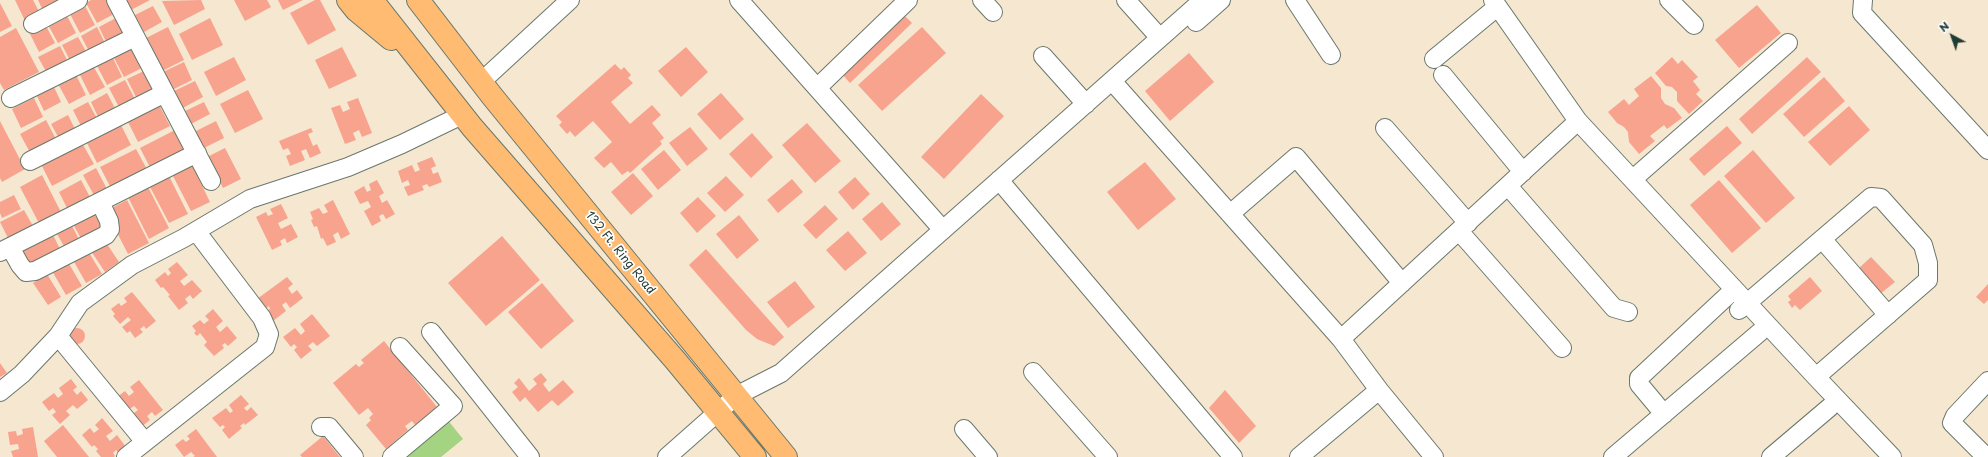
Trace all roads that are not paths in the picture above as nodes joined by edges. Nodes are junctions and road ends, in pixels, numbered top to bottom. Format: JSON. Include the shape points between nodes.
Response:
{"nodes":[{"id":1,"x":78,"y":0,"type":"edge"},
{"id":2,"x":116,"y":0,"type":"edge"},
{"id":3,"x":348,"y":0,"type":"edge"},
{"id":4,"x":372,"y":0,"type":"edge"},
{"id":5,"x":418,"y":0,"type":"edge"},
{"id":6,"x":432,"y":0,"type":"edge"},
{"id":7,"x":570,"y":0,"type":"edge"},
{"id":8,"x":739,"y":0,"type":"edge"},
{"id":9,"x":1126,"y":0,"type":"edge"},
{"id":10,"x":1203,"y":0,"type":"edge"},
{"id":11,"x":1221,"y":0,"type":"edge"},
{"id":12,"x":1295,"y":0,"type":"edge"},
{"id":13,"x":1670,"y":0,"type":"edge"},
{"id":14,"x":1863,"y":0,"type":"edge"},
{"id":15,"x":896,"y":4,"type":"edge"},
{"id":16,"x":1489,"y":4,"type":"edge"},
{"id":17,"x":33,"y":24,"type":"dead end"},
{"id":18,"x":1694,"y":25,"type":"dead end"},
{"id":19,"x":136,"y":37,"type":"junction"},
{"id":20,"x":1160,"y":38,"type":"junction"},
{"id":21,"x":1788,"y":43,"type":"dead end"},
{"id":22,"x":455,"y":48,"type":"junction"},
{"id":23,"x":1331,"y":55,"type":"dead end"},
{"id":24,"x":1043,"y":56,"type":"dead end"},
{"id":25,"x":1434,"y":59,"type":"dead end"},
{"id":26,"x":423,"y":66,"type":"junction"},
{"id":27,"x":1443,"y":75,"type":"dead end"},
{"id":28,"x":481,"y":82,"type":"junction"},
{"id":29,"x":1116,"y":85,"type":"junction"},
{"id":30,"x":817,"y":88,"type":"junction"},
{"id":31,"x":165,"y":93,"type":"junction"},
{"id":32,"x":11,"y":98,"type":"dead end"},
{"id":33,"x":1086,"y":104,"type":"junction"},
{"id":34,"x":462,"y":115,"type":"junction"},
{"id":35,"x":1575,"y":124,"type":"junction"},
{"id":36,"x":1385,"y":128,"type":"dead end"},
{"id":37,"x":1988,"y":150,"type":"edge"},
{"id":38,"x":197,"y":153,"type":"junction"},
{"id":39,"x":30,"y":161,"type":"dead end"},
{"id":40,"x":1523,"y":172,"type":"junction"},
{"id":41,"x":1633,"y":179,"type":"junction"},
{"id":42,"x":211,"y":181,"type":"dead end"},
{"id":43,"x":1003,"y":184,"type":"junction"},
{"id":44,"x":1508,"y":186,"type":"junction"},
{"id":45,"x":100,"y":202,"type":"junction"},
{"id":46,"x":1230,"y":214,"type":"junction"},
{"id":47,"x":1464,"y":227,"type":"junction"},
{"id":48,"x":943,"y":230,"type":"junction"},
{"id":49,"x":196,"y":231,"type":"junction"},
{"id":50,"x":1822,"y":239,"type":"junction"},
{"id":51,"x":5,"y":250,"type":"edge"},
{"id":52,"x":1402,"y":283,"type":"junction"},
{"id":53,"x":1727,"y":296,"type":"junction"},
{"id":54,"x":1743,"y":306,"type":"junction"},
{"id":55,"x":1628,"y":312,"type":"dead end"},
{"id":56,"x":1888,"y":315,"type":"junction"},
{"id":57,"x":431,"y":332,"type":"dead end"},
{"id":58,"x":1760,"y":332,"type":"junction"},
{"id":59,"x":58,"y":336,"type":"junction"},
{"id":60,"x":1342,"y":339,"type":"junction"},
{"id":61,"x":400,"y":347,"type":"dead end"},
{"id":62,"x":1562,"y":348,"type":"dead end"},
{"id":63,"x":1033,"y":372,"type":"dead end"},
{"id":64,"x":1816,"y":377,"type":"junction"},
{"id":65,"x":1988,"y":381,"type":"edge"},
{"id":66,"x":475,"y":388,"type":"junction"},
{"id":67,"x":1379,"y":390,"type":"junction"},
{"id":68,"x":0,"y":392,"type":"edge"},
{"id":69,"x":740,"y":401,"type":"junction"},
{"id":70,"x":453,"y":406,"type":"junction"},
{"id":71,"x":1830,"y":407,"type":"junction"},
{"id":72,"x":1664,"y":414,"type":"junction"},
{"id":73,"x":721,"y":416,"type":"junction"},
{"id":74,"x":321,"y":427,"type":"dead end"},
{"id":75,"x":964,"y":429,"type":"dead end"},
{"id":76,"x":145,"y":442,"type":"junction"},
{"id":77,"x":1106,"y":456,"type":"edge"},
{"id":78,"x":126,"y":457,"type":"edge"},
{"id":79,"x":354,"y":457,"type":"edge"},
{"id":80,"x":392,"y":457,"type":"edge"},
{"id":81,"x":530,"y":457,"type":"edge"},
{"id":82,"x":667,"y":457,"type":"edge"},
{"id":83,"x":684,"y":457,"type":"edge"},
{"id":84,"x":755,"y":457,"type":"edge"},
{"id":85,"x":786,"y":457,"type":"edge"},
{"id":86,"x":988,"y":457,"type":"edge"},
{"id":87,"x":1233,"y":457,"type":"edge"},
{"id":88,"x":1298,"y":457,"type":"edge"},
{"id":89,"x":1434,"y":457,"type":"edge"},
{"id":90,"x":1612,"y":457,"type":"edge"},
{"id":91,"x":1771,"y":457,"type":"edge"},
{"id":92,"x":1875,"y":457,"type":"edge"},
{"id":93,"x":1892,"y":457,"type":"edge"},
{"id":94,"x":1986,"y":457,"type":"edge"}],
"edges":[{"from":1,"to":17,"type":"street"},
{"from":2,"to":19,"type":"street"},
{"from":3,"to":26,"type":"main road","via":[[356,10]]},
{"from":4,"to":26,"type":"main road"},
{"from":5,"to":22,"type":"main road"},
{"from":6,"to":22,"type":"main road"},
{"from":7,"to":28,"type":"street"},
{"from":8,"to":30,"type":"street"},
{"from":9,"to":20,"type":"street"},
{"from":10,"to":20,"type":"street"},
{"from":11,"to":29,"type":"street"},
{"from":12,"to":23,"type":"street"},
{"from":13,"to":18,"type":"street"},
{"from":14,"to":37,"type":"street","via":[[1862,13]]},
{"from":15,"to":30,"type":"street"},
{"from":16,"to":25,"type":"street"},
{"from":16,"to":35,"type":"street"},
{"from":19,"to":31,"type":"street"},
{"from":19,"to":32,"type":"street"},
{"from":20,"to":29,"type":"street"},
{"from":21,"to":41,"type":"street"},
{"from":22,"to":28,"type":"main road","name":"132 Ft. Ring Road"},
{"from":24,"to":33,"type":"street"},
{"from":26,"to":34,"type":"main road"},
{"from":27,"to":40,"type":"street"},
{"from":28,"to":69,"type":"main road","name":"132 Ft. Ring Road"},
{"from":29,"to":33,"type":"street"},
{"from":29,"to":43,"type":"street"},
{"from":29,"to":46,"type":"street"},
{"from":30,"to":48,"type":"street"},
{"from":31,"to":38,"type":"street"},
{"from":31,"to":39,"type":"street"},
{"from":33,"to":43,"type":"street"},
{"from":34,"to":49,"type":"street","via":[[348,167],[250,199]]},
{"from":34,"to":73,"type":"main road"},
{"from":35,"to":40,"type":"street"},
{"from":35,"to":41,"type":"street"},
{"from":35,"to":53,"type":"street"},
{"from":36,"to":47,"type":"street"},
{"from":38,"to":42,"type":"street"},
{"from":38,"to":45,"type":"street"},
{"from":40,"to":44,"type":"street"},
{"from":41,"to":54,"type":"street"},
{"from":43,"to":48,"type":"street"},
{"from":43,"to":69,"type":"street","via":[[787,382]]},
{"from":43,"to":87,"type":"street"},
{"from":44,"to":47,"type":"street"},
{"from":44,"to":55,"type":"street","via":[[1614,308]]},
{"from":45,"to":51,"type":"street"},
{"from":45,"to":51,"type":"street","via":[[109,221],[110,229],[106,235],[35,271],[26,272]]},
{"from":46,"to":52,"type":"street","via":[[1296,157]]},
{"from":46,"to":60,"type":"street"},
{"from":47,"to":52,"type":"street"},
{"from":47,"to":62,"type":"street"},
{"from":48,"to":69,"type":"street","via":[[781,373]]},
{"from":49,"to":59,"type":"street","via":[[132,265],[80,303]]},
{"from":49,"to":76,"type":"street","via":[[262,318],[269,334],[265,348]]},
{"from":50,"to":54,"type":"street"},
{"from":50,"to":56,"type":"street"},
{"from":50,"to":56,"type":"street","via":[[1871,197],[1878,196],[1922,245],[1928,263],[1928,280]]},
{"from":52,"to":60,"type":"street"},
{"from":53,"to":54,"type":"street"},
{"from":53,"to":72,"type":"street","via":[[1639,378],[1639,384]]},
{"from":54,"to":58,"type":"street"},
{"from":54,"to":64,"type":"street"},
{"from":56,"to":64,"type":"street"},
{"from":57,"to":66,"type":"street"},
{"from":58,"to":71,"type":"street"},
{"from":58,"to":72,"type":"street"},
{"from":59,"to":68,"type":"street","via":[[22,374]]},
{"from":59,"to":76,"type":"street"},
{"from":60,"to":67,"type":"street"},
{"from":61,"to":70,"type":"street"},
{"from":63,"to":77,"type":"street"},
{"from":64,"to":93,"type":"street"},
{"from":65,"to":94,"type":"street","via":[[1954,416],[1952,423]]},
{"from":66,"to":70,"type":"street"},
{"from":66,"to":81,"type":"street"},
{"from":67,"to":88,"type":"street"},
{"from":67,"to":89,"type":"street"},
{"from":69,"to":73,"type":"street"},
{"from":69,"to":85,"type":"main road","name":"132 Ft. Ring Road"},
{"from":70,"to":80,"type":"street"},
{"from":71,"to":91,"type":"street"},
{"from":71,"to":92,"type":"street"},
{"from":72,"to":90,"type":"street"},
{"from":73,"to":82,"type":"street"},
{"from":73,"to":83,"type":"street"},
{"from":73,"to":84,"type":"main road"},
{"from":74,"to":79,"type":"street","via":[[329,427]]},
{"from":75,"to":86,"type":"street"},
{"from":76,"to":78,"type":"street"}]}
